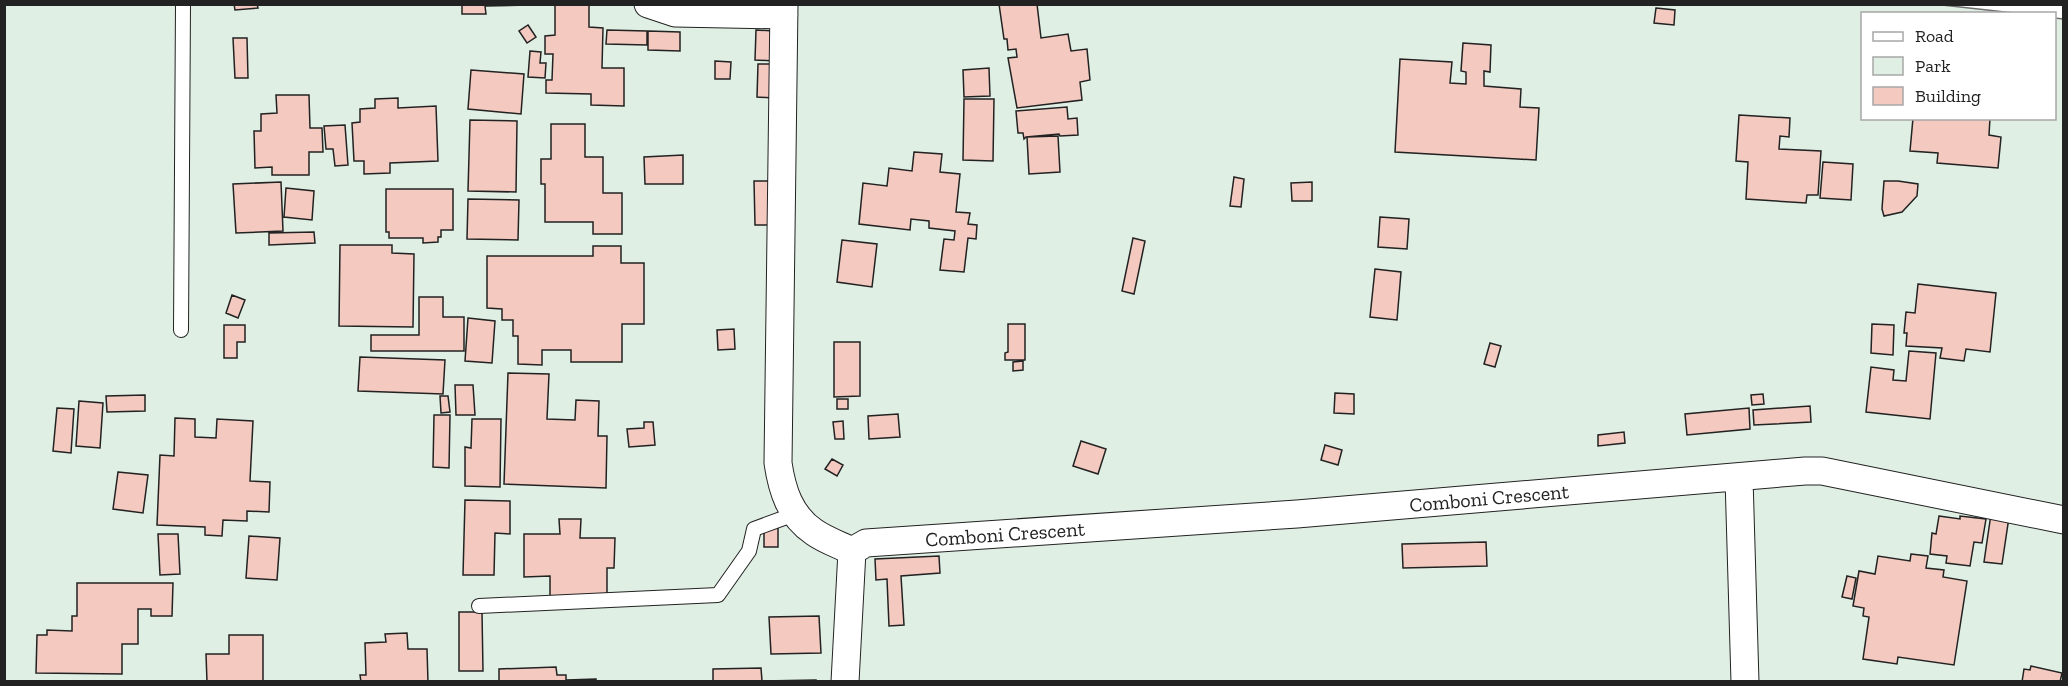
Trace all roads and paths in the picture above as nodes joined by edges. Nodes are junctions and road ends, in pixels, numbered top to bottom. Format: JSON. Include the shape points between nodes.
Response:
{"nodes":[{"id":1,"x":183,"y":4,"type":"edge"},
{"id":2,"x":648,"y":4,"type":"edge"},
{"id":3,"x":784,"y":10,"type":"edge"},
{"id":4,"x":181,"y":330,"type":"dead end"},
{"id":5,"x":1739,"y":478,"type":"junction"},
{"id":6,"x":795,"y":514,"type":"junction"},
{"id":7,"x":2064,"y":520,"type":"edge"},
{"id":8,"x":852,"y":551,"type":"junction"},
{"id":9,"x":479,"y":606,"type":"dead end"},
{"id":10,"x":845,"y":681,"type":"edge"},
{"id":11,"x":1745,"y":681,"type":"edge"}],
"edges":[{"from":1,"to":4,"type":"lane"},
{"from":2,"to":3,"type":"street","via":[[675,13]]},
{"from":3,"to":6,"type":"street","via":[[778,463],[782,489]]},
{"from":5,"to":7,"type":"street","name":"Comboni Crescent","via":[[1822,471]]},
{"from":5,"to":8,"type":"street","name":"Comboni Crescent","via":[[1285,515],[866,543]]},
{"from":5,"to":11,"type":"street"},
{"from":6,"to":8,"type":"street","via":[[813,532]]},
{"from":6,"to":9,"type":"lane","via":[[754,530],[749,550],[718,595]]},
{"from":8,"to":10,"type":"street"}]}
